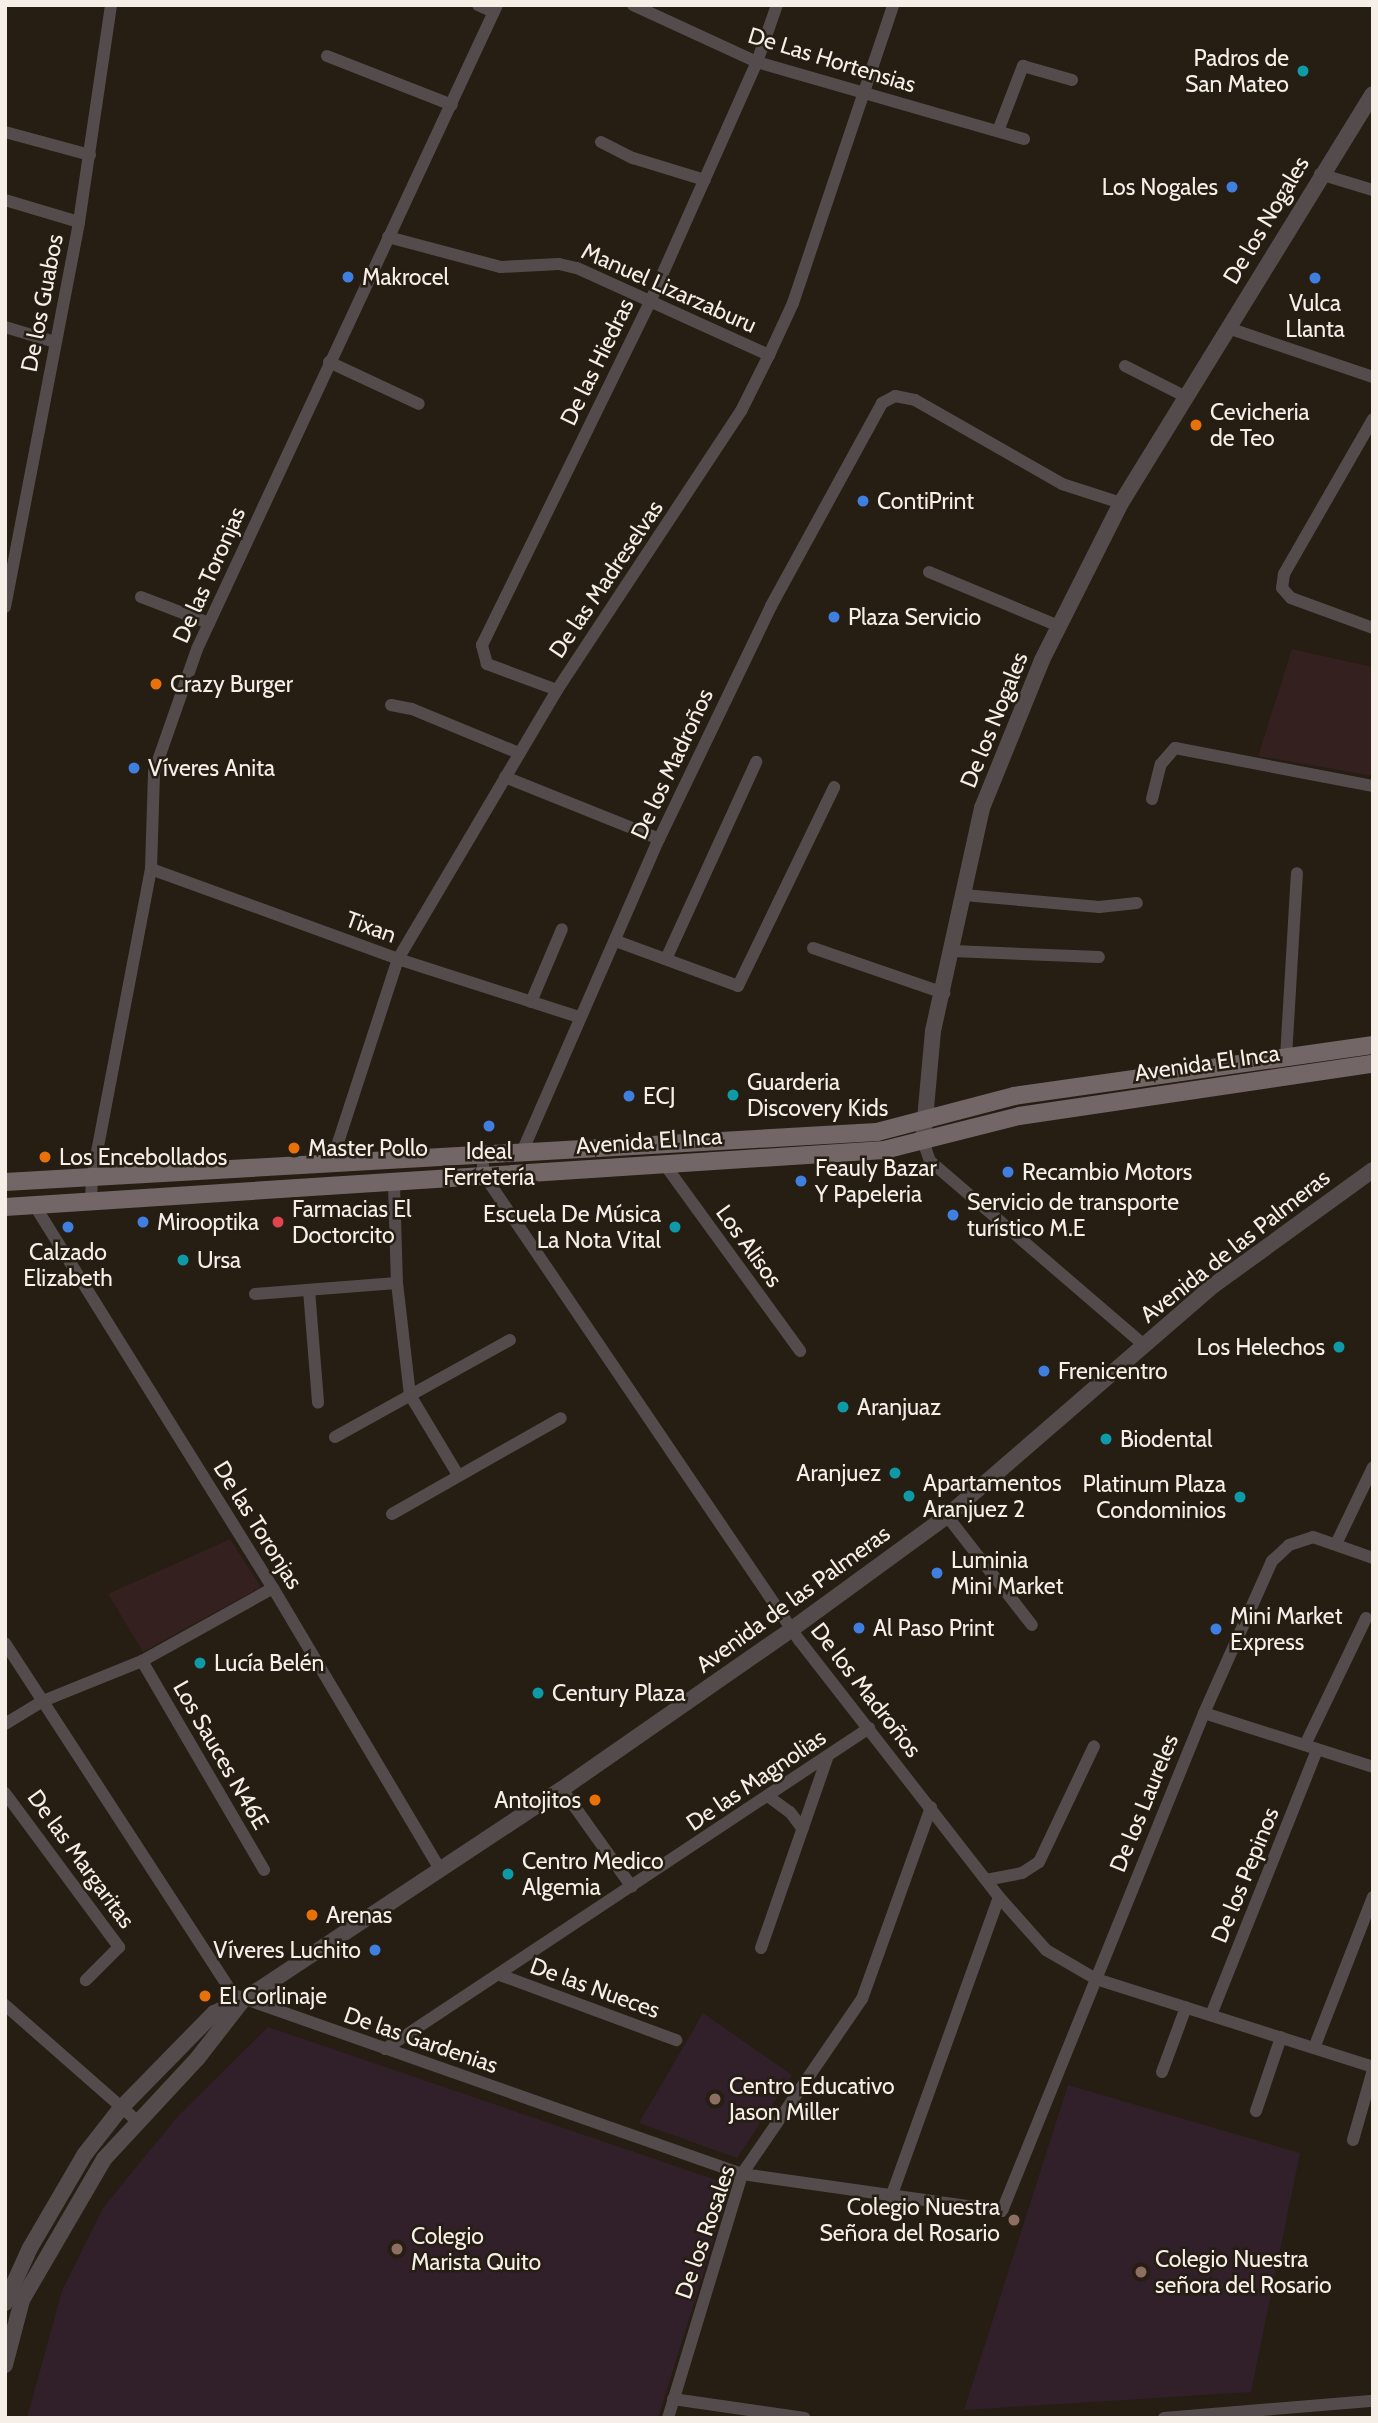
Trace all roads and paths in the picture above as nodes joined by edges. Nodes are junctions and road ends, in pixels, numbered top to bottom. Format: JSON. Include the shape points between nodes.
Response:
{"nodes":[{"id":1,"x":111,"y":5,"type":"edge"},
{"id":2,"x":478,"y":5,"type":"edge"},
{"id":3,"x":633,"y":5,"type":"edge"},
{"id":4,"x":778,"y":5,"type":"edge"},
{"id":5,"x":893,"y":5,"type":"edge"},
{"id":6,"x":495,"y":9,"type":"edge"},
{"id":7,"x":327,"y":56,"type":"dead end"},
{"id":8,"x":757,"y":62,"type":"junction"},
{"id":9,"x":1072,"y":80,"type":"dead end"},
{"id":10,"x":863,"y":94,"type":"junction"},
{"id":11,"x":1373,"y":94,"type":"edge"},
{"id":12,"x":452,"y":105,"type":"junction"},
{"id":13,"x":998,"y":131,"type":"junction"},
{"id":14,"x":5,"y":132,"type":"edge"},
{"id":15,"x":1024,"y":139,"type":"dead end"},
{"id":16,"x":601,"y":142,"type":"dead end"},
{"id":17,"x":90,"y":155,"type":"junction"},
{"id":18,"x":1320,"y":174,"type":"junction"},
{"id":19,"x":705,"y":180,"type":"junction"},
{"id":20,"x":1373,"y":190,"type":"edge"},
{"id":21,"x":5,"y":200,"type":"edge"},
{"id":22,"x":79,"y":222,"type":"junction"},
{"id":23,"x":388,"y":237,"type":"junction"},
{"id":24,"x":650,"y":302,"type":"junction"},
{"id":25,"x":5,"y":327,"type":"edge"},
{"id":26,"x":1228,"y":328,"type":"junction"},
{"id":27,"x":55,"y":342,"type":"junction"},
{"id":28,"x":769,"y":355,"type":"junction"},
{"id":29,"x":329,"y":362,"type":"junction"},
{"id":30,"x":1125,"y":366,"type":"dead end"},
{"id":31,"x":1373,"y":377,"type":"edge"},
{"id":32,"x":1186,"y":397,"type":"junction"},
{"id":33,"x":419,"y":404,"type":"dead end"},
{"id":34,"x":1373,"y":419,"type":"edge"},
{"id":35,"x":1121,"y":503,"type":"junction"},
{"id":36,"x":929,"y":572,"type":"dead end"},
{"id":37,"x":141,"y":597,"type":"dead end"},
{"id":38,"x":5,"y":607,"type":"edge"},
{"id":39,"x":209,"y":623,"type":"junction"},
{"id":40,"x":1059,"y":626,"type":"junction"},
{"id":41,"x":1373,"y":628,"type":"edge"},
{"id":42,"x":557,"y":690,"type":"junction"},
{"id":43,"x":391,"y":705,"type":"dead end"},
{"id":44,"x":520,"y":753,"type":"junction"},
{"id":45,"x":757,"y":762,"type":"dead end"},
{"id":46,"x":505,"y":777,"type":"junction"},
{"id":47,"x":1373,"y":786,"type":"edge"},
{"id":48,"x":834,"y":787,"type":"dead end"},
{"id":49,"x":1152,"y":799,"type":"dead end"},
{"id":50,"x":659,"y":839,"type":"junction"},
{"id":51,"x":151,"y":869,"type":"junction"},
{"id":52,"x":1297,"y":873,"type":"dead end"},
{"id":53,"x":964,"y":895,"type":"junction"},
{"id":54,"x":1137,"y":903,"type":"dead end"},
{"id":55,"x":562,"y":929,"type":"dead end"},
{"id":56,"x":615,"y":941,"type":"junction"},
{"id":57,"x":813,"y":948,"type":"dead end"},
{"id":58,"x":953,"y":951,"type":"junction"},
{"id":59,"x":1099,"y":957,"type":"dead end"},
{"id":60,"x":398,"y":959,"type":"junction"},
{"id":61,"x":666,"y":959,"type":"junction"},
{"id":62,"x":944,"y":993,"type":"junction"},
{"id":63,"x":531,"y":1002,"type":"junction"},
{"id":64,"x":579,"y":1017,"type":"junction"},
{"id":65,"x":1373,"y":1045,"type":"edge"},
{"id":66,"x":1286,"y":1057,"type":"junction"},
{"id":67,"x":1373,"y":1064,"type":"edge"},
{"id":68,"x":923,"y":1121,"type":"junction"},
{"id":69,"x":923,"y":1141,"type":"junction"},
{"id":70,"x":522,"y":1152,"type":"junction"},
{"id":71,"x":482,"y":1154,"type":"junction"},
{"id":72,"x":331,"y":1164,"type":"junction"},
{"id":73,"x":665,"y":1165,"type":"junction"},
{"id":74,"x":1373,"y":1170,"type":"edge"},
{"id":75,"x":484,"y":1175,"type":"junction"},
{"id":76,"x":92,"y":1178,"type":"junction"},
{"id":77,"x":5,"y":1182,"type":"edge"},
{"id":78,"x":394,"y":1184,"type":"junction"},
{"id":79,"x":92,"y":1203,"type":"junction"},
{"id":80,"x":35,"y":1206,"type":"junction"},
{"id":81,"x":5,"y":1208,"type":"edge"},
{"id":82,"x":397,"y":1283,"type":"junction"},
{"id":83,"x":309,"y":1290,"type":"junction"},
{"id":84,"x":255,"y":1294,"type":"dead end"},
{"id":85,"x":510,"y":1340,"type":"dead end"},
{"id":86,"x":1144,"y":1345,"type":"junction"},
{"id":87,"x":800,"y":1351,"type":"dead end"},
{"id":88,"x":410,"y":1395,"type":"junction"},
{"id":89,"x":318,"y":1403,"type":"dead end"},
{"id":90,"x":561,"y":1418,"type":"dead end"},
{"id":91,"x":335,"y":1437,"type":"dead end"},
{"id":92,"x":1373,"y":1467,"type":"edge"},
{"id":93,"x":458,"y":1475,"type":"junction"},
{"id":94,"x":392,"y":1514,"type":"dead end"},
{"id":95,"x":947,"y":1516,"type":"junction"},
{"id":96,"x":1336,"y":1544,"type":"junction"},
{"id":97,"x":1373,"y":1558,"type":"edge"},
{"id":98,"x":272,"y":1588,"type":"junction"},
{"id":99,"x":1366,"y":1618,"type":"dead end"},
{"id":100,"x":1032,"y":1625,"type":"dead end"},
{"id":101,"x":792,"y":1629,"type":"junction"},
{"id":102,"x":5,"y":1643,"type":"edge"},
{"id":103,"x":142,"y":1661,"type":"junction"},
{"id":104,"x":43,"y":1701,"type":"junction"},
{"id":105,"x":1204,"y":1713,"type":"junction"},
{"id":106,"x":5,"y":1724,"type":"edge"},
{"id":107,"x":869,"y":1728,"type":"junction"},
{"id":108,"x":1094,"y":1746,"type":"dead end"},
{"id":109,"x":1311,"y":1747,"type":"junction"},
{"id":110,"x":827,"y":1758,"type":"junction"},
{"id":111,"x":1373,"y":1767,"type":"edge"},
{"id":112,"x":562,"y":1789,"type":"junction"},
{"id":113,"x":5,"y":1793,"type":"edge"},
{"id":114,"x":769,"y":1797,"type":"junction"},
{"id":115,"x":931,"y":1807,"type":"junction"},
{"id":116,"x":803,"y":1829,"type":"junction"},
{"id":117,"x":440,"y":1869,"type":"junction"},
{"id":118,"x":264,"y":1870,"type":"dead end"},
{"id":119,"x":986,"y":1880,"type":"junction"},
{"id":120,"x":632,"y":1887,"type":"junction"},
{"id":121,"x":1373,"y":1897,"type":"edge"},
{"id":122,"x":999,"y":1898,"type":"junction"},
{"id":123,"x":761,"y":1948,"type":"dead end"},
{"id":124,"x":500,"y":1975,"type":"junction"},
{"id":125,"x":1096,"y":1979,"type":"junction"},
{"id":126,"x":86,"y":1980,"type":"dead end"},
{"id":127,"x":243,"y":2000,"type":"junction"},
{"id":128,"x":5,"y":2005,"type":"edge"},
{"id":129,"x":1186,"y":2007,"type":"junction"},
{"id":130,"x":1211,"y":2015,"type":"junction"},
{"id":131,"x":1280,"y":2037,"type":"junction"},
{"id":132,"x":676,"y":2040,"type":"dead end"},
{"id":133,"x":1314,"y":2048,"type":"junction"},
{"id":134,"x":385,"y":2049,"type":"junction"},
{"id":135,"x":1373,"y":2068,"type":"edge"},
{"id":136,"x":1162,"y":2072,"type":"dead end"},
{"id":137,"x":121,"y":2108,"type":"junction"},
{"id":138,"x":1256,"y":2111,"type":"dead end"},
{"id":139,"x":136,"y":2120,"type":"junction"},
{"id":140,"x":1353,"y":2140,"type":"dead end"},
{"id":141,"x":742,"y":2174,"type":"junction"},
{"id":142,"x":891,"y":2197,"type":"junction"},
{"id":143,"x":1002,"y":2211,"type":"joint"},
{"id":144,"x":5,"y":2303,"type":"edge"},
{"id":145,"x":5,"y":2365,"type":"edge"},
{"id":146,"x":673,"y":2399,"type":"junction"},
{"id":147,"x":1373,"y":2401,"type":"edge"},
{"id":148,"x":668,"y":2418,"type":"edge"},
{"id":149,"x":805,"y":2418,"type":"edge"},
{"id":150,"x":1164,"y":2418,"type":"edge"}],
"edges":[{"from":1,"to":17,"type":"street","name":"De los Guabos"},
{"from":2,"to":6,"type":"street"},
{"from":3,"to":8,"type":"street","name":"De Las Hortensias"},
{"from":4,"to":8,"type":"street","name":"De las Hiedras"},
{"from":5,"to":10,"type":"street","name":"De las Madreselvas"},
{"from":6,"to":12,"type":"street","name":"De las Toronjas"},
{"from":7,"to":12,"type":"street"},
{"from":8,"to":10,"type":"street","name":"De Las Hortensias"},
{"from":8,"to":19,"type":"street","name":"De las Hiedras"},
{"from":9,"to":13,"type":"street","via":[[1023,66]]},
{"from":10,"to":13,"type":"street","name":"De Las Hortensias"},
{"from":10,"to":28,"type":"street","name":"De las Madreselvas","via":[[793,303]]},
{"from":11,"to":18,"type":"street","name":"De los Nogales"},
{"from":12,"to":23,"type":"street","name":"De las Toronjas"},
{"from":13,"to":15,"type":"street","name":"De Las Hortensias"},
{"from":14,"to":17,"type":"street"},
{"from":16,"to":19,"type":"street","via":[[633,158]]},
{"from":17,"to":22,"type":"street","name":"De los Guabos"},
{"from":18,"to":20,"type":"street"},
{"from":18,"to":26,"type":"street","name":"De los Nogales"},
{"from":19,"to":24,"type":"street","name":"De las Hiedras"},
{"from":21,"to":22,"type":"street"},
{"from":22,"to":27,"type":"street","name":"De los Guabos"},
{"from":23,"to":24,"type":"street","name":"Manuel Lizarzaburu","via":[[501,267],[568,265]]},
{"from":23,"to":29,"type":"street","name":"De las Toronjas"},
{"from":24,"to":28,"type":"street","name":"Manuel Lizarzaburu"},
{"from":24,"to":42,"type":"street","name":"De las Hiedras","via":[[482,645],[483,660],[490,666]]},
{"from":25,"to":27,"type":"street"},
{"from":26,"to":31,"type":"street"},
{"from":26,"to":32,"type":"street","name":"De los Nogales"},
{"from":27,"to":38,"type":"street","name":"De los Guabos"},
{"from":28,"to":42,"type":"street","name":"De las Madreselvas","via":[[734,422]]},
{"from":29,"to":33,"type":"street"},
{"from":29,"to":39,"type":"street","name":"De las Toronjas"},
{"from":30,"to":32,"type":"street"},
{"from":32,"to":35,"type":"street","name":"De los Nogales"},
{"from":34,"to":41,"type":"street","via":[[1284,574],[1282,588],[1291,598]]},
{"from":35,"to":40,"type":"street","name":"De los Nogales"},
{"from":35,"to":50,"type":"street","name":"De los Madroños","via":[[1062,484],[915,400],[895,396],[882,403],[771,606]]},
{"from":36,"to":40,"type":"street"},
{"from":37,"to":39,"type":"street"},
{"from":39,"to":51,"type":"street","name":"De las Toronjas","via":[[154,772]]},
{"from":40,"to":53,"type":"street","name":"De los Nogales","via":[[992,776]]},
{"from":42,"to":44,"type":"street","name":"De las Madreselvas"},
{"from":43,"to":44,"type":"street","via":[[412,709]]},
{"from":44,"to":46,"type":"street","name":"De las Madreselvas"},
{"from":45,"to":61,"type":"street"},
{"from":46,"to":50,"type":"street"},
{"from":46,"to":60,"type":"street","name":"De las Madreselvas"},
{"from":47,"to":49,"type":"street","via":[[1175,748],[1161,764]]},
{"from":48,"to":61,"type":"street","via":[[738,986]]},
{"from":50,"to":56,"type":"street","name":"De los Madroños"},
{"from":51,"to":60,"type":"street","name":"Tixan"},
{"from":51,"to":76,"type":"street","name":"De las Toronjas"},
{"from":52,"to":66,"type":"street"},
{"from":53,"to":54,"type":"street","via":[[1099,907]]},
{"from":53,"to":58,"type":"street","name":"De los Nogales"},
{"from":55,"to":63,"type":"street"},
{"from":56,"to":61,"type":"street"},
{"from":56,"to":64,"type":"street","name":"De los Madroños"},
{"from":57,"to":62,"type":"street"},
{"from":58,"to":59,"type":"street"},
{"from":58,"to":62,"type":"street","name":"De los Nogales"},
{"from":60,"to":63,"type":"street","name":"Tixan"},
{"from":60,"to":72,"type":"street","name":"De las Madreselvas"},
{"from":62,"to":68,"type":"street","name":"De los Nogales","via":[[933,1031]]},
{"from":63,"to":64,"type":"street","name":"Tixan"},
{"from":64,"to":70,"type":"street","name":"De los Madroños"},
{"from":65,"to":66,"type":"main road","name":"Avenida El Inca"},
{"from":66,"to":68,"type":"main road","name":"Avenida El Inca","via":[[1014,1096]]},
{"from":67,"to":69,"type":"main road","name":"Avenida El Inca","via":[[1020,1116]]},
{"from":68,"to":69,"type":"street","name":"De los Nogales"},
{"from":68,"to":70,"type":"main road","name":"Avenida El Inca","via":[[877,1132]]},
{"from":69,"to":73,"type":"main road","name":"Avenida El Inca","via":[[884,1150]]},
{"from":69,"to":86,"type":"street","via":[[930,1161]]},
{"from":70,"to":71,"type":"main road","name":"Avenida El Inca"},
{"from":71,"to":72,"type":"main road","name":"Avenida El Inca"},
{"from":71,"to":75,"type":"street","name":"De los Madroños"},
{"from":72,"to":76,"type":"main road","name":"Avenida El Inca"},
{"from":73,"to":75,"type":"main road","name":"Avenida El Inca"},
{"from":73,"to":87,"type":"street","name":"Los Alisos"},
{"from":74,"to":86,"type":"street","name":"Avenida de las Palmeras","via":[[1214,1285]]},
{"from":75,"to":78,"type":"main road","name":"Avenida El Inca"},
{"from":75,"to":101,"type":"street","name":"De los Madroños"},
{"from":76,"to":77,"type":"main road","name":"Avenida El Inca"},
{"from":76,"to":79,"type":"street","name":"De las Toronjas"},
{"from":78,"to":79,"type":"main road","name":"Avenida El Inca"},
{"from":78,"to":82,"type":"street"},
{"from":79,"to":80,"type":"main road","name":"Avenida El Inca"},
{"from":80,"to":81,"type":"main road","name":"Avenida El Inca"},
{"from":80,"to":98,"type":"street","name":"De las Toronjas"},
{"from":82,"to":83,"type":"street"},
{"from":82,"to":88,"type":"street"},
{"from":83,"to":84,"type":"street"},
{"from":83,"to":89,"type":"street"},
{"from":85,"to":88,"type":"street"},
{"from":86,"to":95,"type":"street","name":"Avenida de las Palmeras"},
{"from":88,"to":91,"type":"street"},
{"from":88,"to":93,"type":"street"},
{"from":90,"to":93,"type":"street"},
{"from":92,"to":96,"type":"street"},
{"from":93,"to":94,"type":"street"},
{"from":95,"to":100,"type":"street"},
{"from":95,"to":101,"type":"street","name":"Avenida de las Palmeras"},
{"from":96,"to":97,"type":"street","name":"De los Laureles"},
{"from":96,"to":105,"type":"street","name":"De los Laureles","via":[[1305,1538],[1276,1557]]},
{"from":98,"to":103,"type":"street"},
{"from":98,"to":117,"type":"street","name":"De las Toronjas"},
{"from":99,"to":109,"type":"street","name":"De los Pepinos"},
{"from":101,"to":107,"type":"street","name":"De los Madroños"},
{"from":101,"to":112,"type":"street","name":"Avenida de las Palmeras"},
{"from":102,"to":104,"type":"street","name":"De las Gardenias"},
{"from":103,"to":104,"type":"street"},
{"from":103,"to":118,"type":"street","name":"Los Sauces N46E"},
{"from":104,"to":106,"type":"street"},
{"from":104,"to":127,"type":"street","name":"De las Gardenias","via":[[208,1958],[234,1995]]},
{"from":105,"to":109,"type":"street"},
{"from":105,"to":125,"type":"street","name":"De los Laureles"},
{"from":107,"to":110,"type":"street","name":"De las Magnolias"},
{"from":107,"to":115,"type":"street","name":"De los Madroños"},
{"from":108,"to":119,"type":"street","via":[[1039,1862],[1022,1873]]},
{"from":109,"to":111,"type":"street"},
{"from":109,"to":130,"type":"street","name":"De los Pepinos"},
{"from":110,"to":114,"type":"street","name":"De las Magnolias"},
{"from":110,"to":116,"type":"street"},
{"from":112,"to":117,"type":"street","name":"Avenida de las Palmeras"},
{"from":112,"to":120,"type":"street"},
{"from":113,"to":126,"type":"street","name":"De las Margaritas","via":[[119,1947]]},
{"from":114,"to":116,"type":"street"},
{"from":114,"to":120,"type":"street","name":"De las Magnolias"},
{"from":115,"to":119,"type":"street","name":"De los Madroños"},
{"from":115,"to":141,"type":"street","name":"De los Rosales","via":[[862,1999]]},
{"from":116,"to":123,"type":"street"},
{"from":117,"to":127,"type":"street","name":"Avenida de las Palmeras"},
{"from":119,"to":122,"type":"street","name":"De los Madroños"},
{"from":120,"to":124,"type":"street","name":"De las Magnolias"},
{"from":121,"to":133,"type":"street"},
{"from":122,"to":125,"type":"street","name":"De los Madroños","via":[[1046,1950]]},
{"from":122,"to":142,"type":"street"},
{"from":124,"to":132,"type":"street","name":"De las Nueces"},
{"from":124,"to":134,"type":"street","name":"De las Magnolias"},
{"from":125,"to":129,"type":"street","name":"De los Madroños"},
{"from":125,"to":143,"type":"street","name":"De los Laureles"},
{"from":127,"to":134,"type":"street","name":"De las Gardenias"},
{"from":127,"to":137,"type":"street","name":"Avenida de las Palmeras","via":[[214,2013]]},
{"from":127,"to":139,"type":"street","name":"Avenida de las Palmeras","via":[[197,2059]]},
{"from":128,"to":137,"type":"street"},
{"from":129,"to":130,"type":"street","name":"De los Madroños"},
{"from":129,"to":136,"type":"street"},
{"from":130,"to":131,"type":"street","name":"De los Madroños"},
{"from":131,"to":133,"type":"street","name":"De los Madroños"},
{"from":131,"to":138,"type":"street"},
{"from":133,"to":135,"type":"street","name":"De los Madroños"},
{"from":134,"to":141,"type":"street","name":"De las Gardenias"},
{"from":135,"to":140,"type":"street"},
{"from":137,"to":139,"type":"street"},
{"from":137,"to":144,"type":"street","name":"Avenida de las Palmeras","via":[[85,2154],[30,2248]]},
{"from":139,"to":145,"type":"street","name":"Avenida de las Palmeras","via":[[104,2159],[22,2300]]},
{"from":141,"to":142,"type":"street","name":"De las Gardenias"},
{"from":141,"to":146,"type":"street","name":"De los Rosales"},
{"from":142,"to":143,"type":"street","name":"De las Gardenias"},
{"from":146,"to":148,"type":"street","name":"De los Rosales"},
{"from":146,"to":149,"type":"street"},
{"from":147,"to":150,"type":"street"}]}
